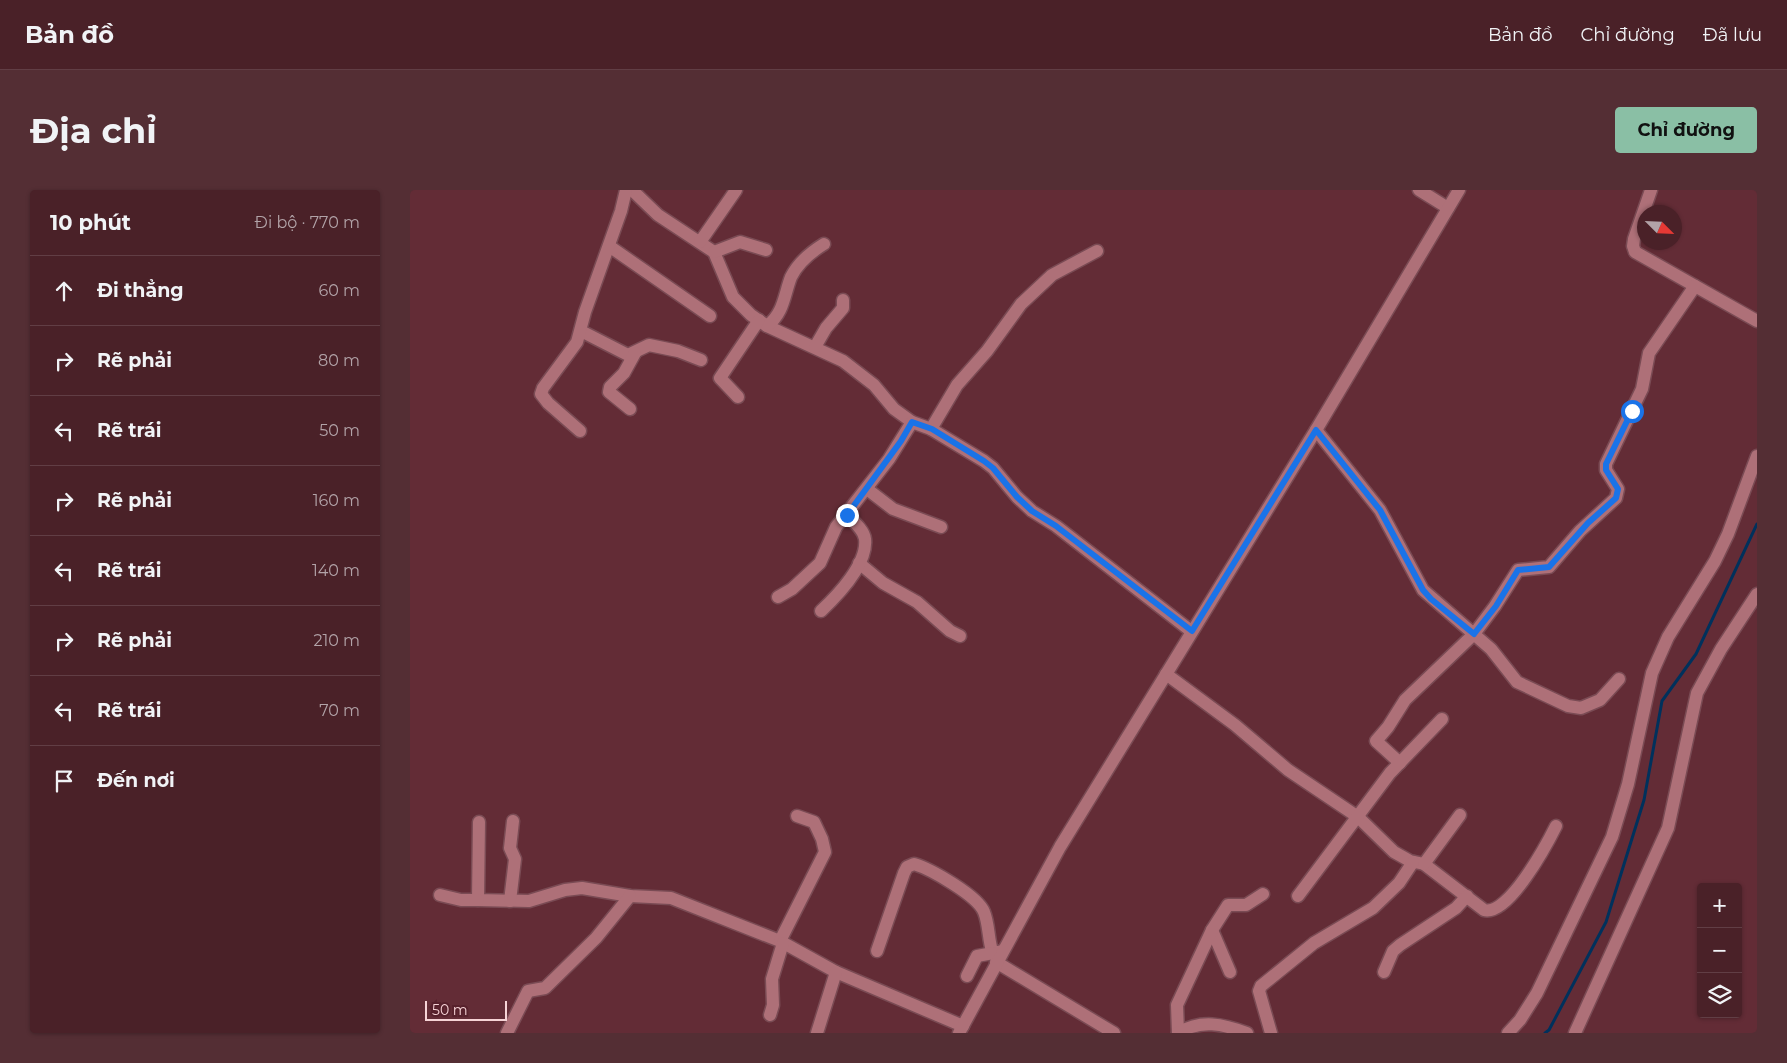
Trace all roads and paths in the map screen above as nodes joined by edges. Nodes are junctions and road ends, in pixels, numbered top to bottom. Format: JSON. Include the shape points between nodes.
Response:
{"nodes":[{"id":1,"x":626,"y":190,"type":"edge"},
{"id":2,"x":632,"y":190,"type":"edge"},
{"id":3,"x":736,"y":190,"type":"edge"},
{"id":4,"x":1419,"y":190,"type":"edge"},
{"id":5,"x":1459,"y":190,"type":"edge"},
{"id":6,"x":1651,"y":190,"type":"edge"},
{"id":7,"x":1448,"y":208,"type":"junction"},
{"id":8,"x":700,"y":242,"type":"junction"},
{"id":9,"x":824,"y":244,"type":"dead end"},
{"id":10,"x":608,"y":246,"type":"junction"},
{"id":11,"x":766,"y":250,"type":"dead end"},
{"id":12,"x":1097,"y":251,"type":"dead end"},
{"id":13,"x":714,"y":252,"type":"junction"},
{"id":14,"x":1695,"y":286,"type":"junction"},
{"id":15,"x":843,"y":300,"type":"dead end"},
{"id":16,"x":710,"y":316,"type":"dead end"},
{"id":17,"x":1757,"y":321,"type":"edge"},
{"id":18,"x":763,"y":323,"type":"junction"},
{"id":19,"x":581,"y":331,"type":"junction"},
{"id":20,"x":815,"y":347,"type":"junction"},
{"id":21,"x":635,"y":353,"type":"junction"},
{"id":22,"x":701,"y":360,"type":"dead end"},
{"id":23,"x":738,"y":397,"type":"dead end"},
{"id":24,"x":630,"y":409,"type":"dead end"},
{"id":25,"x":912,"y":422,"type":"junction"},
{"id":26,"x":932,"y":429,"type":"junction"},
{"id":27,"x":1316,"y":430,"type":"junction"},
{"id":28,"x":580,"y":431,"type":"dead end"},
{"id":29,"x":1757,"y":456,"type":"edge"},
{"id":30,"x":867,"y":489,"type":"junction"},
{"id":31,"x":847,"y":515,"type":"junction"},
{"id":32,"x":941,"y":528,"type":"dead end"},
{"id":33,"x":859,"y":564,"type":"junction"},
{"id":34,"x":1757,"y":594,"type":"edge"},
{"id":35,"x":778,"y":597,"type":"dead end"},
{"id":36,"x":821,"y":611,"type":"dead end"},
{"id":37,"x":1192,"y":631,"type":"junction"},
{"id":38,"x":1474,"y":634,"type":"junction"},
{"id":39,"x":960,"y":636,"type":"dead end"},
{"id":40,"x":1166,"y":674,"type":"junction"},
{"id":41,"x":1620,"y":679,"type":"dead end"},
{"id":42,"x":1442,"y":719,"type":"dead end"},
{"id":43,"x":1400,"y":763,"type":"junction"},
{"id":44,"x":1460,"y":815,"type":"dead end"},
{"id":45,"x":797,"y":816,"type":"dead end"},
{"id":46,"x":1358,"y":817,"type":"junction"},
{"id":47,"x":513,"y":821,"type":"dead end"},
{"id":48,"x":479,"y":822,"type":"dead end"},
{"id":49,"x":1556,"y":826,"type":"dead end"},
{"id":50,"x":1418,"y":863,"type":"junction"},
{"id":51,"x":440,"y":894,"type":"dead end"},
{"id":52,"x":1263,"y":894,"type":"dead end"},
{"id":53,"x":630,"y":896,"type":"junction"},
{"id":54,"x":1298,"y":896,"type":"dead end"},
{"id":55,"x":1467,"y":896,"type":"junction"},
{"id":56,"x":478,"y":900,"type":"junction"},
{"id":57,"x":510,"y":901,"type":"junction"},
{"id":58,"x":1212,"y":930,"type":"junction"},
{"id":59,"x":782,"y":942,"type":"junction"},
{"id":60,"x":877,"y":951,"type":"dead end"},
{"id":61,"x":997,"y":955,"type":"junction"},
{"id":62,"x":836,"y":972,"type":"junction"},
{"id":63,"x":1230,"y":972,"type":"dead end"},
{"id":64,"x":1384,"y":972,"type":"dead end"},
{"id":65,"x":966,"y":976,"type":"dead end"},
{"id":66,"x":770,"y":1014,"type":"dead end"},
{"id":67,"x":961,"y":1029,"type":"edge"},
{"id":68,"x":507,"y":1033,"type":"edge"},
{"id":69,"x":817,"y":1033,"type":"edge"},
{"id":70,"x":1114,"y":1033,"type":"edge"},
{"id":71,"x":1178,"y":1033,"type":"edge"},
{"id":72,"x":1247,"y":1033,"type":"edge"},
{"id":73,"x":1271,"y":1033,"type":"edge"},
{"id":74,"x":1508,"y":1033,"type":"edge"},
{"id":75,"x":1575,"y":1033,"type":"edge"}],
"edges":[{"from":1,"to":10,"type":"street"},
{"from":2,"to":8,"type":"street","via":[[658,215]]},
{"from":3,"to":8,"type":"street"},
{"from":4,"to":7,"type":"street"},
{"from":5,"to":7,"type":"street"},
{"from":6,"to":14,"type":"street","via":[[1634,239],[1634,249]]},
{"from":7,"to":27,"type":"street"},
{"from":8,"to":13,"type":"street"},
{"from":9,"to":18,"type":"street","via":[[807,256],[792,276],[778,315]]},
{"from":10,"to":16,"type":"street"},
{"from":10,"to":19,"type":"street","via":[[592,288]]},
{"from":11,"to":13,"type":"street","via":[[740,242]]},
{"from":12,"to":26,"type":"street","via":[[1052,275],[1020,304],[987,351],[957,385]]},
{"from":13,"to":18,"type":"street","via":[[734,297]]},
{"from":14,"to":17,"type":"street"},
{"from":14,"to":38,"type":"street","via":[[1650,353],[1642,389],[1606,464],[1606,470],[1618,489],[1616,498],[1588,523],[1549,567],[1518,570]]},
{"from":15,"to":20,"type":"street","via":[[843,308]]},
{"from":18,"to":20,"type":"street"},
{"from":18,"to":23,"type":"street","via":[[720,378]]},
{"from":19,"to":21,"type":"street","via":[[628,355]]},
{"from":19,"to":28,"type":"street","via":[[568,357],[541,394]]},
{"from":20,"to":25,"type":"street","via":[[857,371],[894,409]]},
{"from":21,"to":22,"type":"street","via":[[649,345]]},
{"from":21,"to":24,"type":"street","via":[[609,392]]},
{"from":25,"to":26,"type":"street"},
{"from":25,"to":30,"type":"street"},
{"from":26,"to":37,"type":"street","via":[[993,468],[1032,511]]},
{"from":27,"to":37,"type":"street"},
{"from":27,"to":38,"type":"street","via":[[1380,510],[1423,590]]},
{"from":29,"to":74,"type":"street","via":[[1721,548],[1668,637],[1652,673],[1628,784],[1612,837],[1536,993]]},
{"from":30,"to":31,"type":"street"},
{"from":30,"to":32,"type":"street","via":[[894,509]]},
{"from":31,"to":33,"type":"street","via":[[865,540]]},
{"from":31,"to":35,"type":"street","via":[[836,527],[820,563]]},
{"from":33,"to":36,"type":"street"},
{"from":33,"to":39,"type":"street","via":[[883,583],[917,602]]},
{"from":34,"to":75,"type":"street","via":[[1697,693],[1668,828]]},
{"from":37,"to":40,"type":"street"},
{"from":38,"to":41,"type":"street","via":[[1491,649],[1517,682],[1568,706],[1581,708],[1593,704]]},
{"from":38,"to":43,"type":"street","via":[[1405,700],[1376,739]]},
{"from":40,"to":46,"type":"street","via":[[1235,725],[1288,770]]},
{"from":40,"to":61,"type":"street"},
{"from":42,"to":43,"type":"street"},
{"from":43,"to":46,"type":"street"},
{"from":44,"to":50,"type":"street"},
{"from":45,"to":59,"type":"street","via":[[814,822],[825,852]]},
{"from":46,"to":50,"type":"street","via":[[1388,848]]},
{"from":46,"to":54,"type":"street"},
{"from":47,"to":57,"type":"street","via":[[510,848],[515,859]]},
{"from":48,"to":56,"type":"street"},
{"from":49,"to":55,"type":"street","via":[[1524,880],[1496,908],[1484,910]]},
{"from":50,"to":55,"type":"street"},
{"from":50,"to":73,"type":"street","via":[[1373,908],[1314,943],[1261,986],[1259,991]]},
{"from":51,"to":56,"type":"street","via":[[461,900]]},
{"from":52,"to":58,"type":"street","via":[[1246,905],[1228,905]]},
{"from":53,"to":57,"type":"street","via":[[582,888]]},
{"from":53,"to":59,"type":"street","via":[[671,898]]},
{"from":53,"to":68,"type":"street","via":[[596,938],[545,988],[528,991]]},
{"from":55,"to":64,"type":"street","via":[[1456,908],[1393,951]]},
{"from":56,"to":57,"type":"street"},
{"from":58,"to":63,"type":"street"},
{"from":58,"to":71,"type":"street","via":[[1177,1005]]},
{"from":59,"to":62,"type":"street"},
{"from":59,"to":66,"type":"street","via":[[772,978]]},
{"from":60,"to":61,"type":"street","via":[[904,873],[914,864],[954,884],[982,909]]},
{"from":61,"to":65,"type":"street","via":[[977,956]]},
{"from":61,"to":67,"type":"street"},
{"from":61,"to":70,"type":"street"},
{"from":62,"to":67,"type":"street"},
{"from":62,"to":69,"type":"street"},
{"from":71,"to":72,"type":"street","via":[[1190,1026],[1210,1024]]}]}
